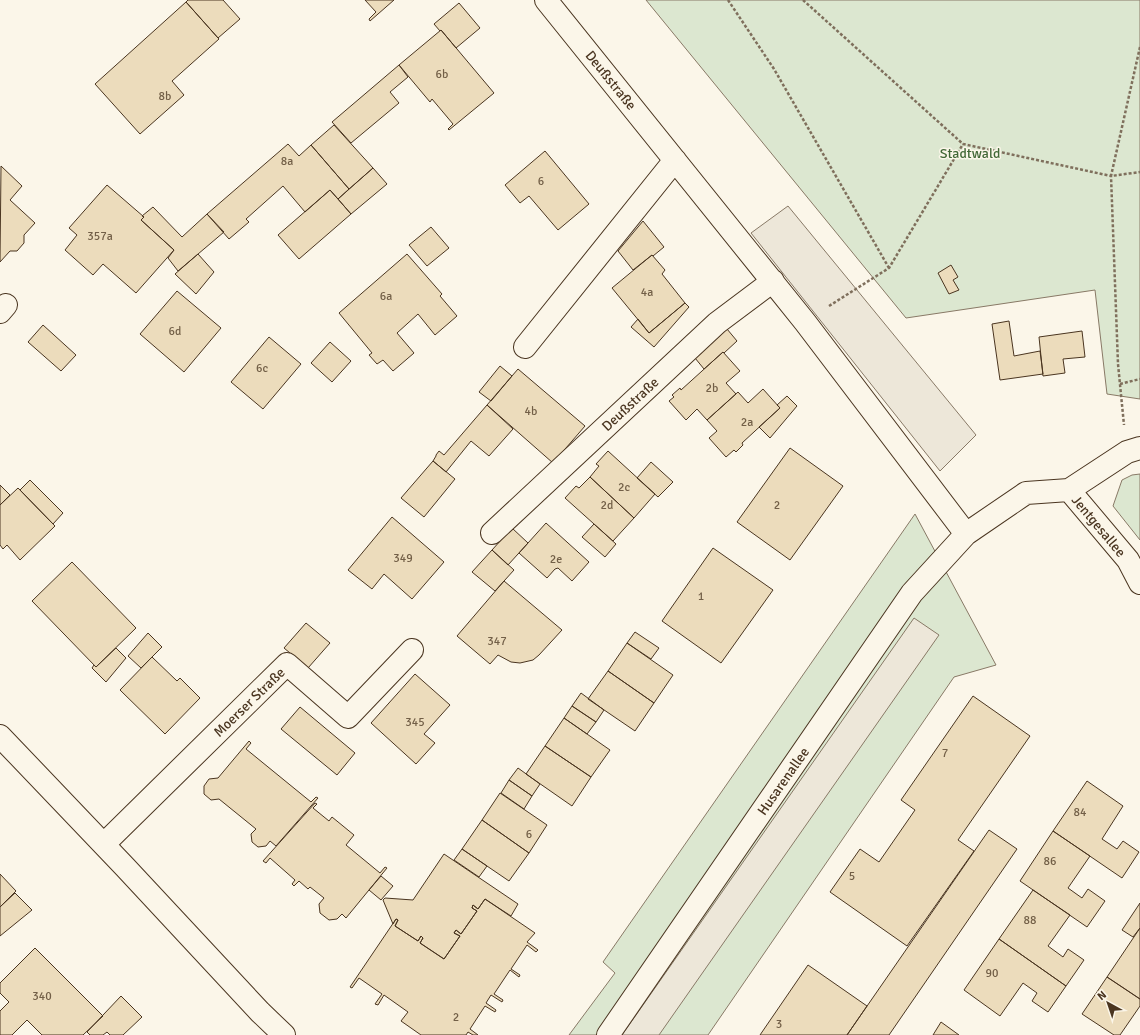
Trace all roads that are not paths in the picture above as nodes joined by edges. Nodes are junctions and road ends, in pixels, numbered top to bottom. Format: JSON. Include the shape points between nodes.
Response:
{"nodes":[{"id":1,"x":546,"y":0,"type":"edge"},
{"id":2,"x":675,"y":160,"type":"junction"},
{"id":3,"x":773,"y":281,"type":"junction"},
{"id":4,"x":525,"y":347,"type":"dead end"},
{"id":5,"x":1133,"y":450,"type":"edge"},
{"id":6,"x":1069,"y":490,"type":"junction"},
{"id":7,"x":492,"y":532,"type":"dead end"},
{"id":8,"x":966,"y":534,"type":"junction"},
{"id":9,"x":1140,"y":583,"type":"edge"},
{"id":10,"x":412,"y":650,"type":"dead end"},
{"id":11,"x":0,"y":736,"type":"edge"},
{"id":12,"x":104,"y":844,"type":"junction"},
{"id":13,"x":284,"y":1035,"type":"edge"},
{"id":14,"x":608,"y":1035,"type":"edge"}],
"edges":[{"from":1,"to":2,"type":"street","name":"Deußstraße"},
{"from":2,"to":3,"type":"street","name":"Deußstraße"},
{"from":2,"to":4,"type":"street"},
{"from":3,"to":7,"type":"street","name":"Deußstraße","via":[[717,323]]},
{"from":3,"to":8,"type":"street","name":"Deußstraße"},
{"from":5,"to":6,"type":"street"},
{"from":6,"to":8,"type":"street","name":"Husarenallee","via":[[1026,493]]},
{"from":6,"to":9,"type":"street","name":"Jentgesallee","via":[[1128,560]]},
{"from":8,"to":14,"type":"street","name":"Husarenallee","via":[[912,593]]},
{"from":10,"to":12,"type":"street","name":"Moerser Straße","via":[[348,717],[287,664]]},
{"from":11,"to":12,"type":"street"},
{"from":12,"to":13,"type":"street"}]}
